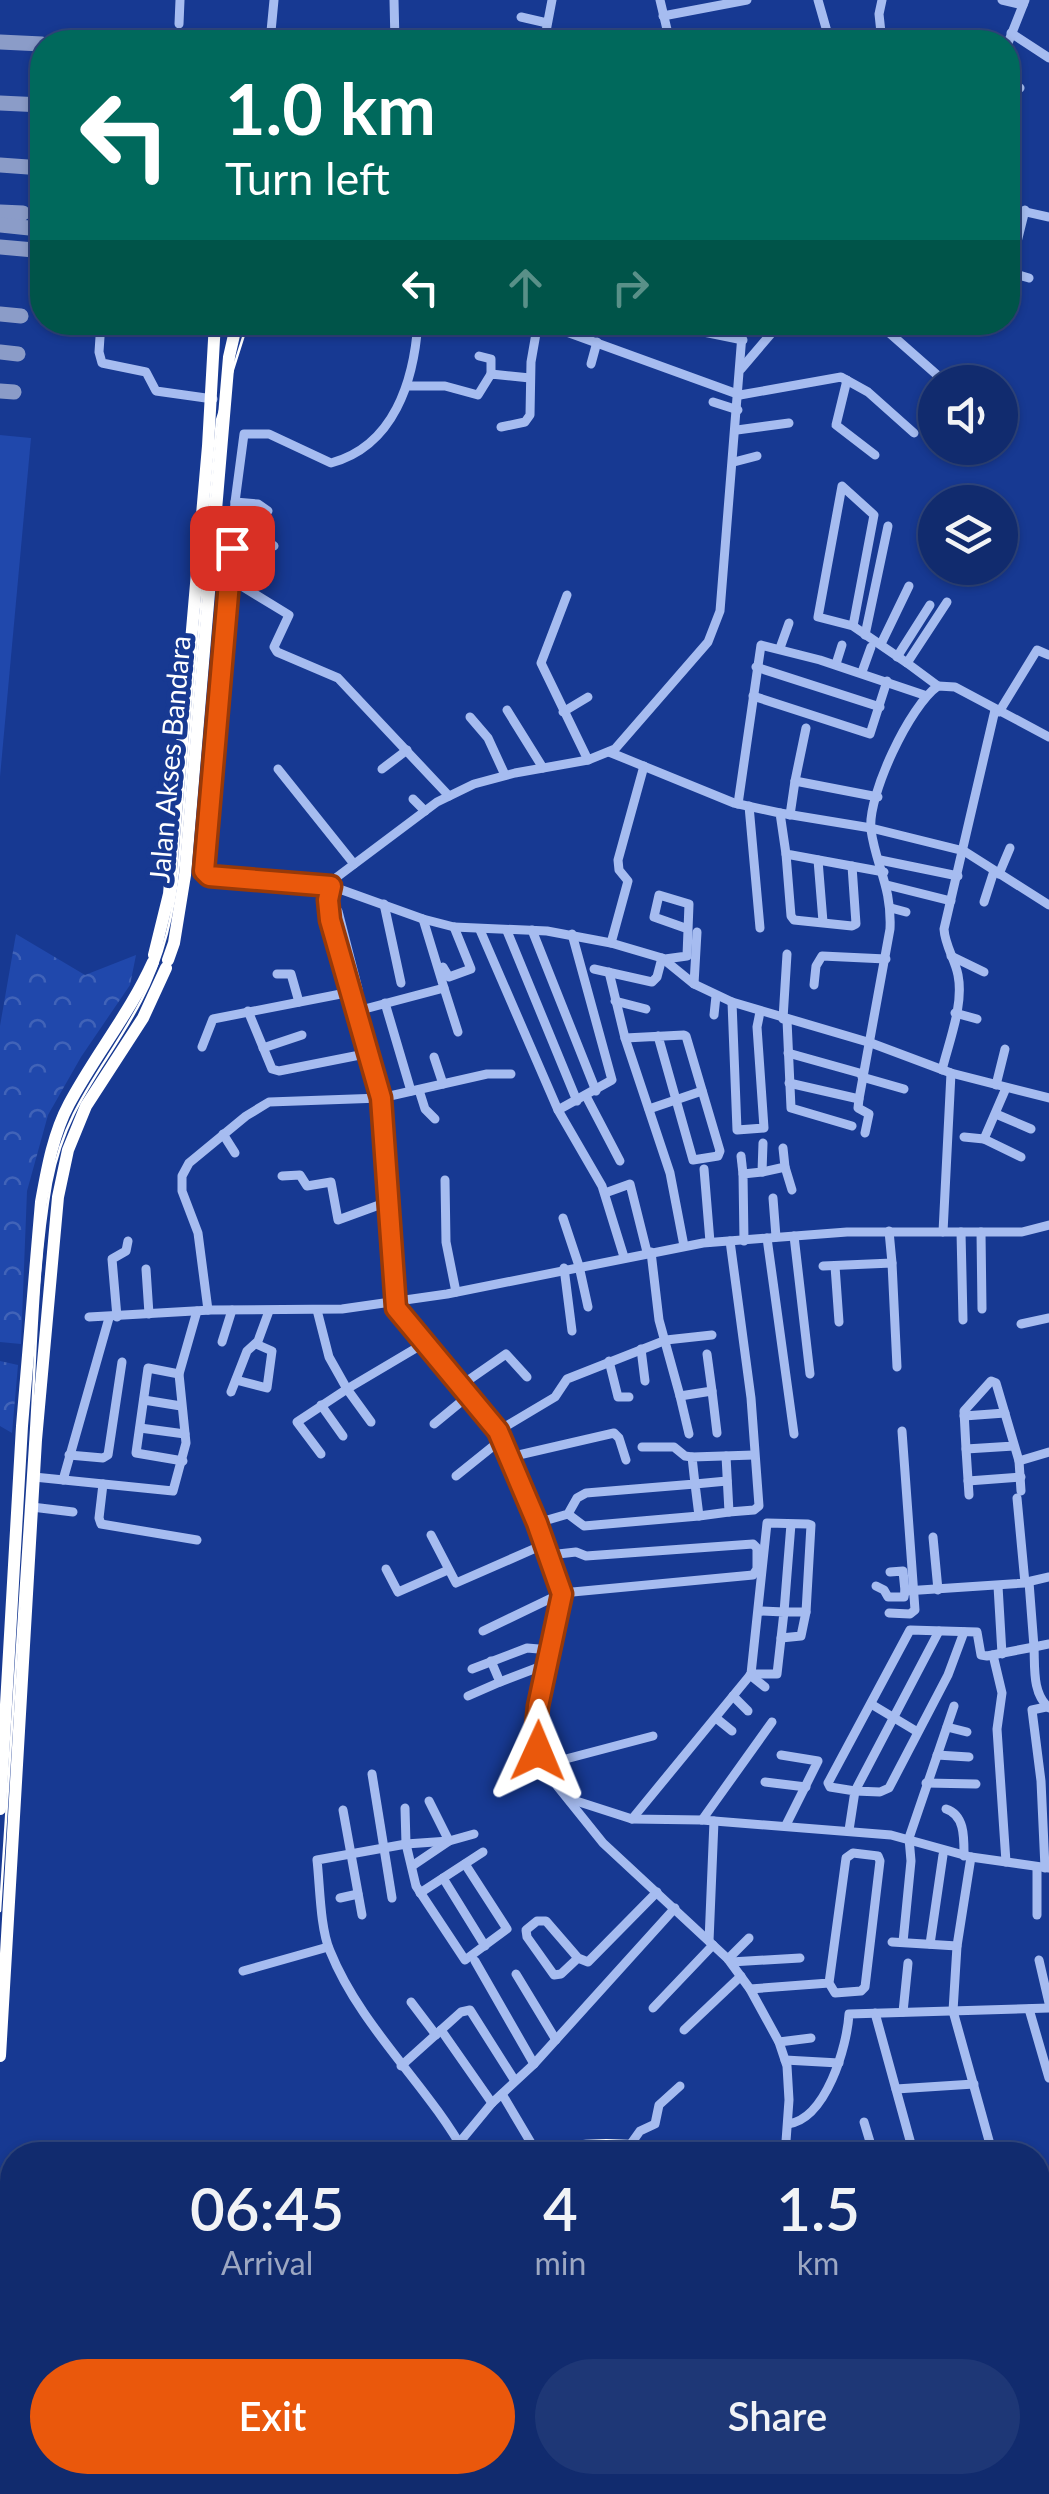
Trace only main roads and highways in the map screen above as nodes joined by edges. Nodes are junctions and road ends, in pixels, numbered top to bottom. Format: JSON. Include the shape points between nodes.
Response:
{"nodes":[{"id":1,"x":216,"y":335,"type":"edge"},
{"id":2,"x":235,"y":335,"type":"edge"},
{"id":3,"x":218,"y":399,"type":"junction"},
{"id":4,"x":160,"y":961,"type":"junction"},
{"id":5,"x":27,"y":1364,"type":"junction"},
{"id":6,"x":43,"y":1366,"type":"junction"},
{"id":7,"x":2,"y":1748,"type":"edge"},
{"id":8,"x":0,"y":1809,"type":"edge"},
{"id":9,"x":0,"y":2056,"type":"edge"}],
"edges":[{"from":1,"to":3,"type":"highway","name":"Jalan Akses Bandara"},
{"from":2,"to":3,"type":"highway","name":"Jalan Akses Bandara"},
{"from":3,"to":4,"type":"highway","name":"Jalan Akses Bandara"},
{"from":4,"to":5,"type":"highway","via":[[59,1127],[42,1202]]},
{"from":4,"to":6,"type":"highway","via":[[142,1018],[91,1095],[68,1150]]},
{"from":5,"to":6,"type":"highway"},
{"from":5,"to":7,"type":"highway"},
{"from":6,"to":9,"type":"highway"},
{"from":7,"to":8,"type":"highway"}]}
